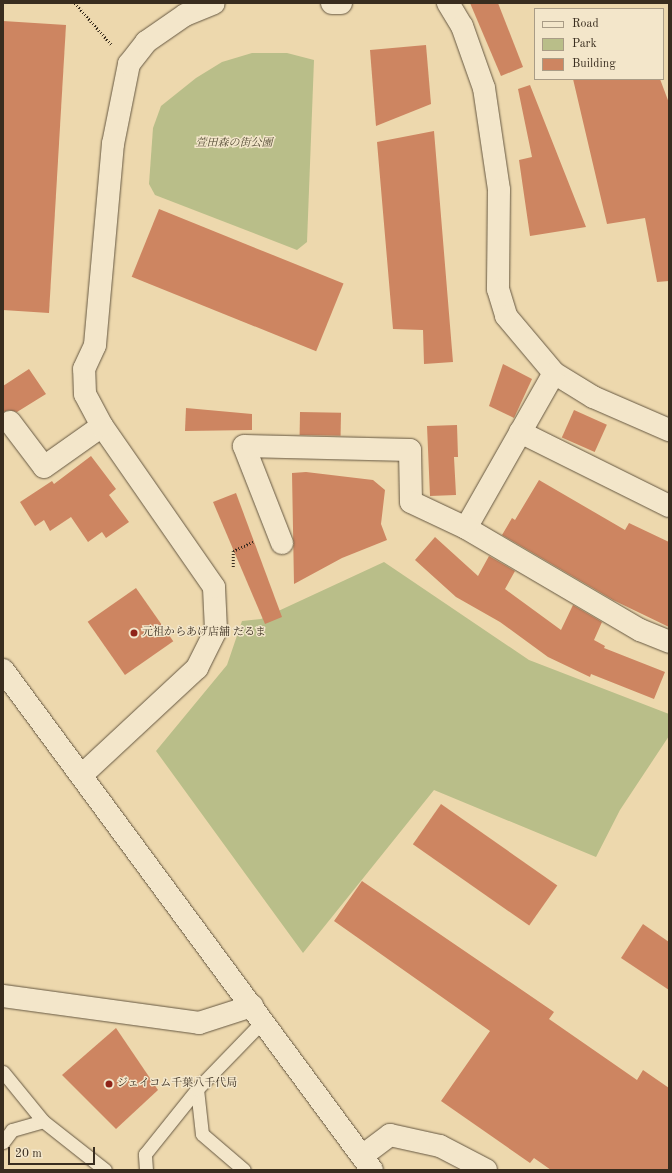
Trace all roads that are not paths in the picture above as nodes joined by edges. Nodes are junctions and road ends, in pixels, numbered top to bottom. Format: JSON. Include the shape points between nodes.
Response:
{"nodes":[{"id":1,"x":214,"y":3,"type":"edge"},
{"id":2,"x":332,"y":3,"type":"edge"},
{"id":3,"x":341,"y":3,"type":"edge"},
{"id":4,"x":448,"y":3,"type":"edge"},
{"id":5,"x":554,"y":373,"type":"junction"},
{"id":6,"x":10,"y":422,"type":"dead end"},
{"id":7,"x":102,"y":426,"type":"junction"},
{"id":8,"x":669,"y":430,"type":"edge"},
{"id":9,"x":520,"y":432,"type":"junction"},
{"id":10,"x":669,"y":506,"type":"edge"},
{"id":11,"x":466,"y":528,"type":"junction"},
{"id":12,"x":280,"y":536,"type":"road end"},
{"id":13,"x":669,"y":642,"type":"edge"},
{"id":14,"x":3,"y":670,"type":"edge"},
{"id":15,"x":83,"y":774,"type":"junction"},
{"id":16,"x":3,"y":996,"type":"edge"},
{"id":17,"x":258,"y":1014,"type":"junction"},
{"id":18,"x":3,"y":1072,"type":"edge"},
{"id":19,"x":197,"y":1089,"type":"junction"},
{"id":20,"x":42,"y":1121,"type":"junction"},
{"id":21,"x":3,"y":1142,"type":"edge"},
{"id":22,"x":367,"y":1163,"type":"edge"},
{"id":23,"x":105,"y":1170,"type":"edge"},
{"id":24,"x":146,"y":1170,"type":"edge"},
{"id":25,"x":244,"y":1170,"type":"edge"},
{"id":26,"x":486,"y":1170,"type":"edge"}],
"edges":[{"from":1,"to":7,"type":"street","via":[[185,14],[146,42],[129,64],[113,144],[95,345],[84,369],[85,394]]},
{"from":2,"to":3,"type":"street"},
{"from":4,"to":5,"type":"street","via":[[462,26],[484,88],[499,190],[498,289],[506,316]]},
{"from":5,"to":8,"type":"street","via":[[593,397]]},
{"from":5,"to":9,"type":"street"},
{"from":6,"to":7,"type":"street","via":[[44,467]]},
{"from":7,"to":15,"type":"street","via":[[214,587],[216,630],[197,668]]},
{"from":9,"to":10,"type":"street"},
{"from":9,"to":11,"type":"street"},
{"from":11,"to":12,"type":"street","via":[[411,502],[410,450],[244,446]]},
{"from":11,"to":13,"type":"street","via":[[640,630]]},
{"from":14,"to":15,"type":"street"},
{"from":15,"to":17,"type":"street"},
{"from":16,"to":17,"type":"street","via":[[199,1023]]},
{"from":17,"to":19,"type":"lane"},
{"from":17,"to":22,"type":"street"},
{"from":18,"to":20,"type":"lane"},
{"from":19,"to":24,"type":"lane","via":[[145,1154]]},
{"from":19,"to":25,"type":"lane","via":[[202,1134]]},
{"from":20,"to":21,"type":"lane","via":[[12,1130]]},
{"from":20,"to":23,"type":"lane"},
{"from":22,"to":26,"type":"street","via":[[390,1135],[440,1146]]}]}
